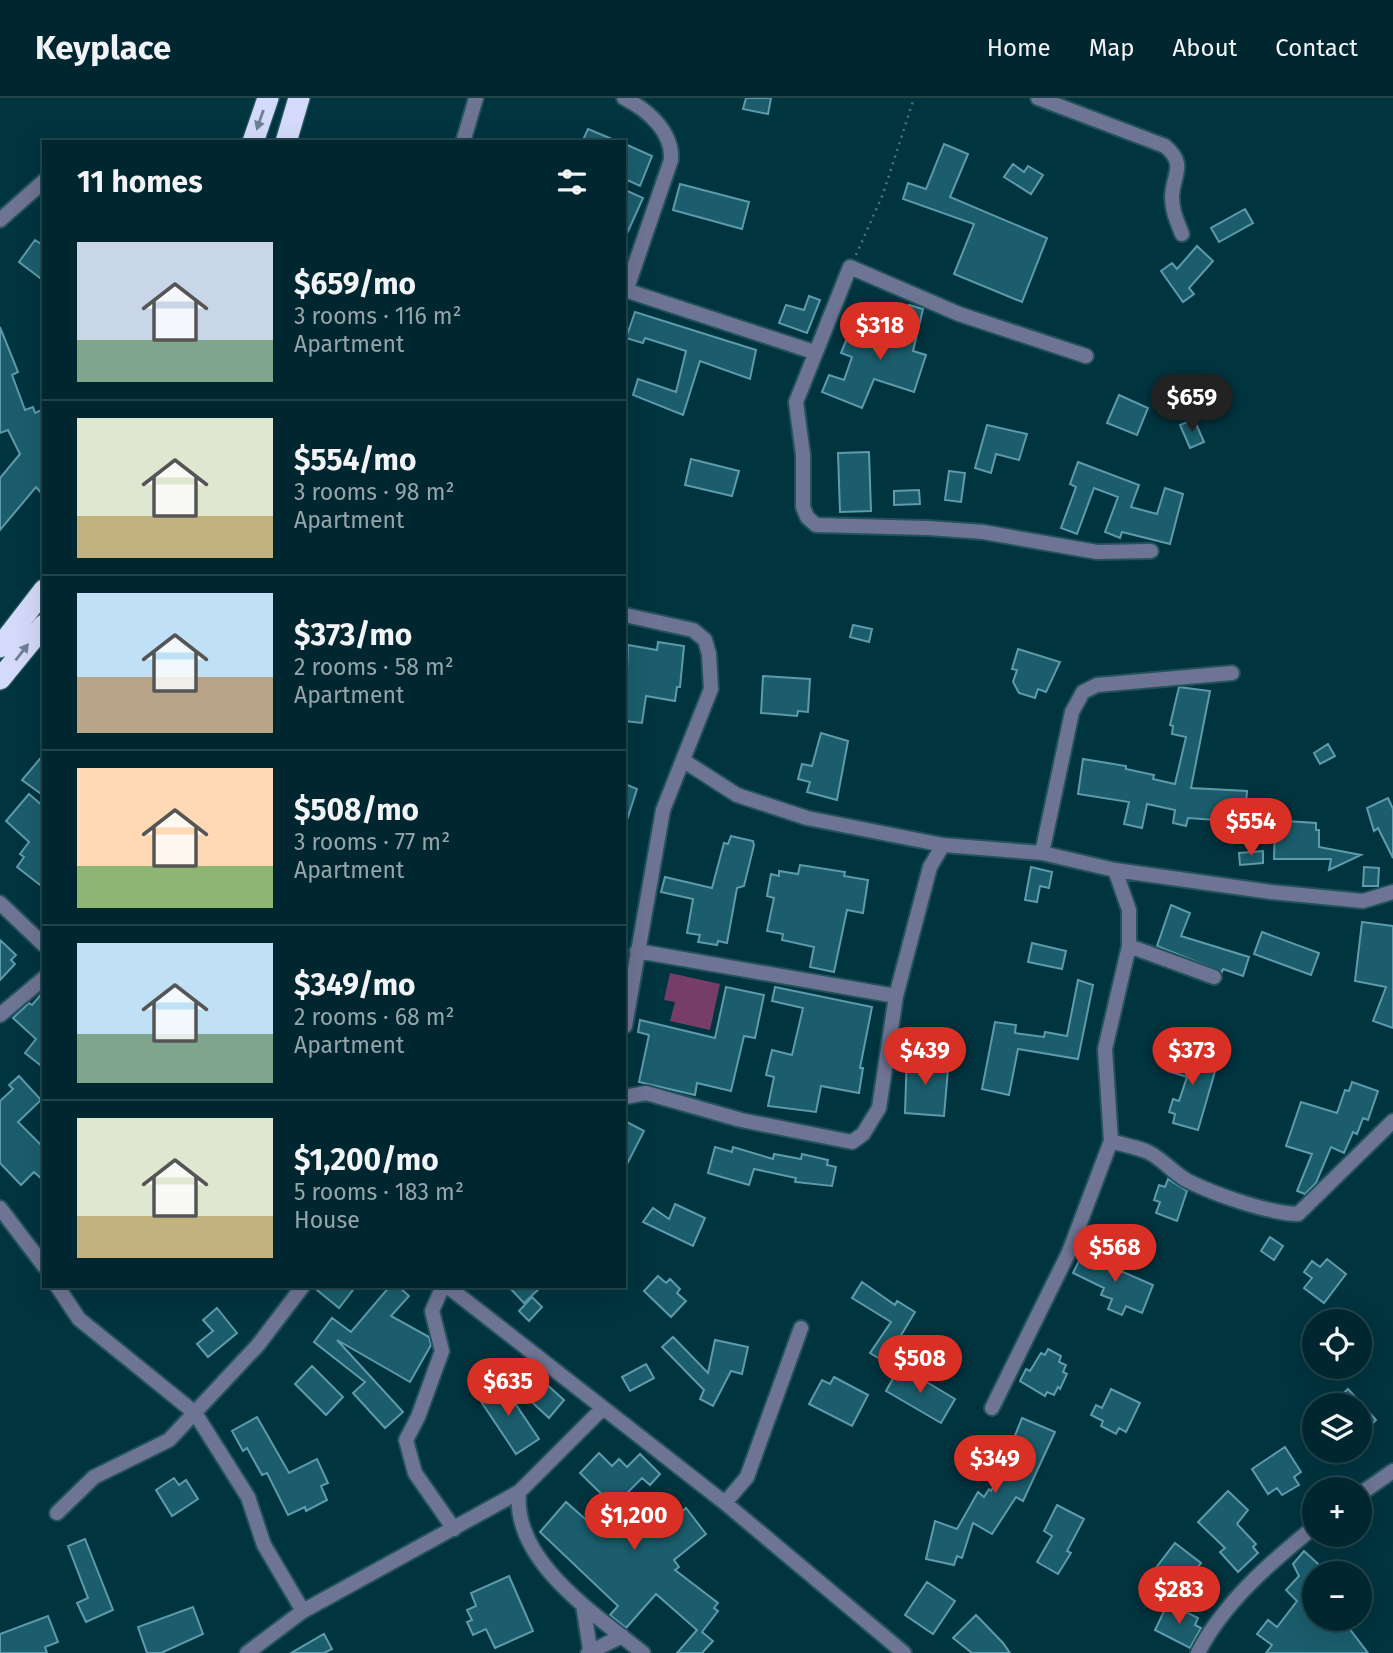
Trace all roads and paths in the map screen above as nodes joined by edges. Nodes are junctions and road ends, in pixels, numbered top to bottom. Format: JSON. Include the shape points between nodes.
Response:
{"nodes":[{"id":1,"x":268,"y":98,"type":"edge"},
{"id":2,"x":299,"y":98,"type":"edge"},
{"id":3,"x":476,"y":98,"type":"edge"},
{"id":4,"x":624,"y":98,"type":"edge"},
{"id":5,"x":914,"y":98,"type":"edge"},
{"id":6,"x":1038,"y":98,"type":"edge"},
{"id":7,"x":254,"y":140,"type":"edge"},
{"id":8,"x":288,"y":140,"type":"edge"},
{"id":9,"x":464,"y":140,"type":"edge"},
{"id":10,"x":42,"y":182,"type":"edge"},
{"id":11,"x":0,"y":220,"type":"edge"},
{"id":12,"x":1182,"y":234,"type":"dead end"},
{"id":13,"x":850,"y":267,"type":"junction"},
{"id":14,"x":626,"y":288,"type":"edge"},
{"id":15,"x":626,"y":291,"type":"edge"},
{"id":16,"x":814,"y":352,"type":"junction"},
{"id":17,"x":1087,"y":356,"type":"dead end"},
{"id":18,"x":1151,"y":551,"type":"dead end"},
{"id":19,"x":42,"y":593,"type":"edge"},
{"id":20,"x":626,"y":615,"type":"edge"},
{"id":21,"x":42,"y":627,"type":"edge"},
{"id":22,"x":0,"y":647,"type":"edge"},
{"id":23,"x":1232,"y":673,"type":"dead end"},
{"id":24,"x":0,"y":679,"type":"edge"},
{"id":25,"x":684,"y":761,"type":"junction"},
{"id":26,"x":943,"y":845,"type":"junction"},
{"id":27,"x":1042,"y":853,"type":"junction"},
{"id":28,"x":1115,"y":870,"type":"junction"},
{"id":29,"x":1393,"y":892,"type":"edge"},
{"id":30,"x":0,"y":903,"type":"edge"},
{"id":31,"x":42,"y":943,"type":"edge"},
{"id":32,"x":1129,"y":946,"type":"junction"},
{"id":33,"x":637,"y":951,"type":"junction"},
{"id":34,"x":1214,"y":977,"type":"dead end"},
{"id":35,"x":42,"y":980,"type":"edge"},
{"id":36,"x":896,"y":996,"type":"junction"},
{"id":37,"x":0,"y":1015,"type":"edge"},
{"id":38,"x":626,"y":1020,"type":"edge"},
{"id":39,"x":626,"y":1097,"type":"edge"},
{"id":40,"x":1393,"y":1121,"type":"edge"},
{"id":41,"x":1111,"y":1141,"type":"junction"},
{"id":42,"x":0,"y":1208,"type":"edge"},
{"id":43,"x":42,"y":1263,"type":"edge"},
{"id":44,"x":58,"y":1288,"type":"edge"},
{"id":45,"x":301,"y":1288,"type":"edge"},
{"id":46,"x":444,"y":1288,"type":"edge"},
{"id":47,"x":448,"y":1288,"type":"edge"},
{"id":48,"x":801,"y":1328,"type":"dead end"},
{"id":49,"x":603,"y":1408,"type":"junction"},
{"id":50,"x":992,"y":1409,"type":"dead end"},
{"id":51,"x":195,"y":1413,"type":"junction"},
{"id":52,"x":1393,"y":1471,"type":"edge"},
{"id":53,"x":1372,"y":1486,"type":"edge"},
{"id":54,"x":519,"y":1492,"type":"junction"},
{"id":55,"x":724,"y":1503,"type":"junction"},
{"id":56,"x":57,"y":1513,"type":"dead end"},
{"id":57,"x":454,"y":1530,"type":"junction"},
{"id":58,"x":1302,"y":1537,"type":"edge"},
{"id":59,"x":583,"y":1605,"type":"junction"},
{"id":60,"x":303,"y":1611,"type":"junction"},
{"id":61,"x":622,"y":1636,"type":"junction"},
{"id":62,"x":589,"y":1651,"type":"edge"},
{"id":63,"x":247,"y":1653,"type":"edge"},
{"id":64,"x":643,"y":1653,"type":"edge"},
{"id":65,"x":904,"y":1653,"type":"edge"},
{"id":66,"x":1198,"y":1653,"type":"edge"}],
"edges":[{"from":1,"to":7,"type":"highway","one_way":true},
{"from":2,"to":8,"type":"highway"},
{"from":3,"to":9,"type":"street"},
{"from":4,"to":14,"type":"street","via":[[663,129],[672,145],[671,160]]},
{"from":5,"to":13,"type":"path","via":[[883,194]]},
{"from":6,"to":12,"type":"street","via":[[1173,153],[1178,164],[1173,212]]},
{"from":10,"to":11,"type":"street"},
{"from":13,"to":16,"type":"street"},
{"from":13,"to":17,"type":"street","via":[[959,314]]},
{"from":15,"to":16,"type":"street"},
{"from":16,"to":18,"type":"street","via":[[796,402],[803,507],[816,525],[983,532],[1097,552]]},
{"from":19,"to":22,"type":"highway"},
{"from":20,"to":25,"type":"street","via":[[693,631],[705,640],[711,689]]},
{"from":24,"to":21,"type":"highway","one_way":true},
{"from":23,"to":27,"type":"street","via":[[1097,685],[1083,692],[1072,712]]},
{"from":25,"to":26,"type":"street","via":[[737,795],[807,818]]},
{"from":25,"to":33,"type":"street","via":[[663,810]]},
{"from":26,"to":27,"type":"street"},
{"from":26,"to":36,"type":"street","via":[[930,867]]},
{"from":27,"to":28,"type":"street"},
{"from":28,"to":29,"type":"street","via":[[1363,901]]},
{"from":28,"to":32,"type":"street","via":[[1129,910]]},
{"from":30,"to":31,"type":"street"},
{"from":32,"to":34,"type":"street"},
{"from":32,"to":41,"type":"street","via":[[1105,1049]]},
{"from":33,"to":36,"type":"street"},
{"from":33,"to":38,"type":"street"},
{"from":35,"to":37,"type":"street"},
{"from":36,"to":39,"type":"street","via":[[879,1108],[863,1134],[852,1142],[741,1120],[646,1093]]},
{"from":40,"to":41,"type":"street","via":[[1298,1214],[1275,1213],[1228,1198],[1186,1180],[1149,1152]]},
{"from":41,"to":50,"type":"street","via":[[1069,1252]]},
{"from":42,"to":43,"type":"street"},
{"from":44,"to":51,"type":"street","via":[[79,1319]]},
{"from":45,"to":51,"type":"street","via":[[258,1345]]},
{"from":46,"to":57,"type":"street","via":[[432,1311],[442,1351],[406,1440],[415,1473]]},
{"from":47,"to":49,"type":"street"},
{"from":48,"to":55,"type":"street","via":[[747,1478]]},
{"from":49,"to":54,"type":"street"},
{"from":49,"to":55,"type":"street"},
{"from":51,"to":56,"type":"street","via":[[169,1440],[94,1477]]},
{"from":51,"to":60,"type":"street","via":[[248,1497],[264,1545]]},
{"from":52,"to":53,"type":"street"},
{"from":54,"to":57,"type":"street"},
{"from":54,"to":59,"type":"street","via":[[517,1509],[523,1535]]},
{"from":55,"to":65,"type":"street"},
{"from":57,"to":60,"type":"street"},
{"from":58,"to":66,"type":"street","via":[[1238,1597]]},
{"from":59,"to":61,"type":"street"},
{"from":59,"to":62,"type":"street"},
{"from":60,"to":63,"type":"street"},
{"from":61,"to":62,"type":"street"},
{"from":61,"to":64,"type":"street"}]}
